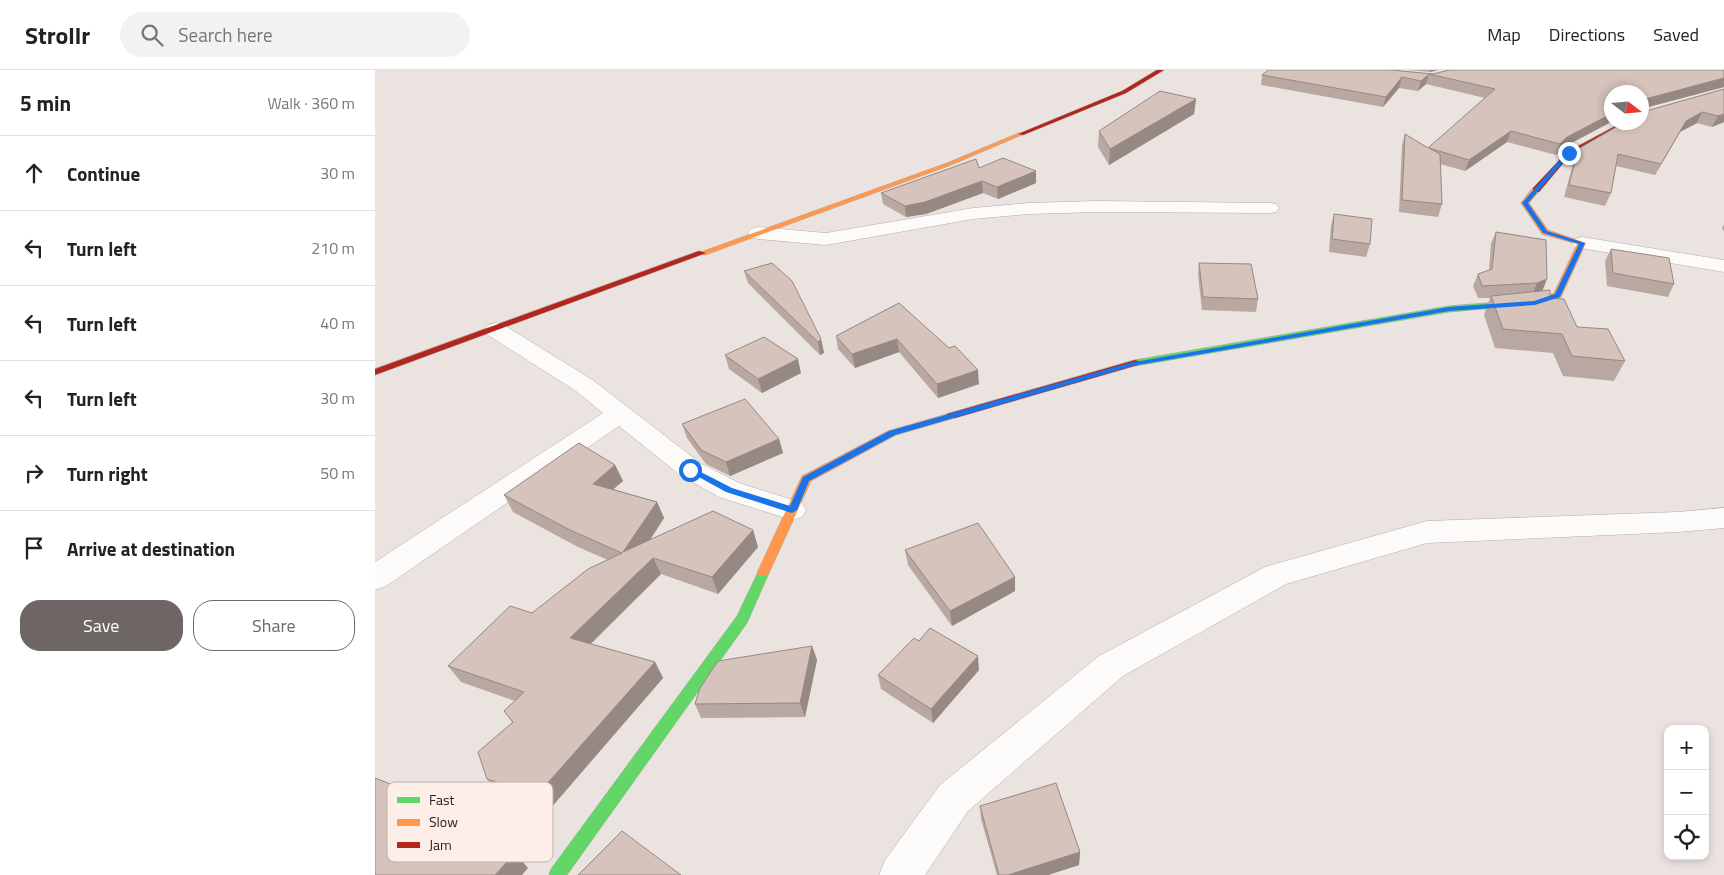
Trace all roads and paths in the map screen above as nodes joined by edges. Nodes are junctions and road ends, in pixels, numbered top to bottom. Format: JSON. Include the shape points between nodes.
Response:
{"nodes":[{"id":1,"x":1161,"y":70,"type":"edge"},
{"id":2,"x":1614,"y":130,"type":"edge"},
{"id":3,"x":1270,"y":208,"type":"dead end"},
{"id":4,"x":758,"y":233,"type":"junction"},
{"id":5,"x":1582,"y":243,"type":"junction"},
{"id":6,"x":1724,"y":266,"type":"edge"},
{"id":7,"x":496,"y":330,"type":"junction"},
{"id":8,"x":375,"y":372,"type":"edge"},
{"id":9,"x":621,"y":413,"type":"junction"},
{"id":10,"x":792,"y":510,"type":"junction"},
{"id":11,"x":1724,"y":518,"type":"edge"},
{"id":12,"x":375,"y":578,"type":"edge"},
{"id":13,"x":557,"y":875,"type":"edge"},
{"id":14,"x":900,"y":875,"type":"edge"}],
"edges":[{"from":1,"to":4,"type":"street","via":[[1124,92],[949,164]]},
{"from":2,"to":5,"type":"street","via":[[1569,153],[1525,203],[1545,232]]},
{"from":3,"to":4,"type":"street","via":[[1046,208],[991,211],[824,239]]},
{"from":4,"to":7,"type":"street"},
{"from":5,"to":6,"type":"street"},
{"from":5,"to":10,"type":"street","via":[[1557,295],[1535,303],[1449,309],[1132,364],[892,433],[806,479]]},
{"from":7,"to":8,"type":"street"},
{"from":7,"to":9,"type":"street","via":[[585,386]]},
{"from":9,"to":10,"type":"street","via":[[690,470],[729,490]]},
{"from":9,"to":12,"type":"street"},
{"from":10,"to":13,"type":"street","via":[[742,619]]},
{"from":11,"to":14,"type":"street","via":[[1427,532],[1276,575],[1111,666],[954,798]]}]}
